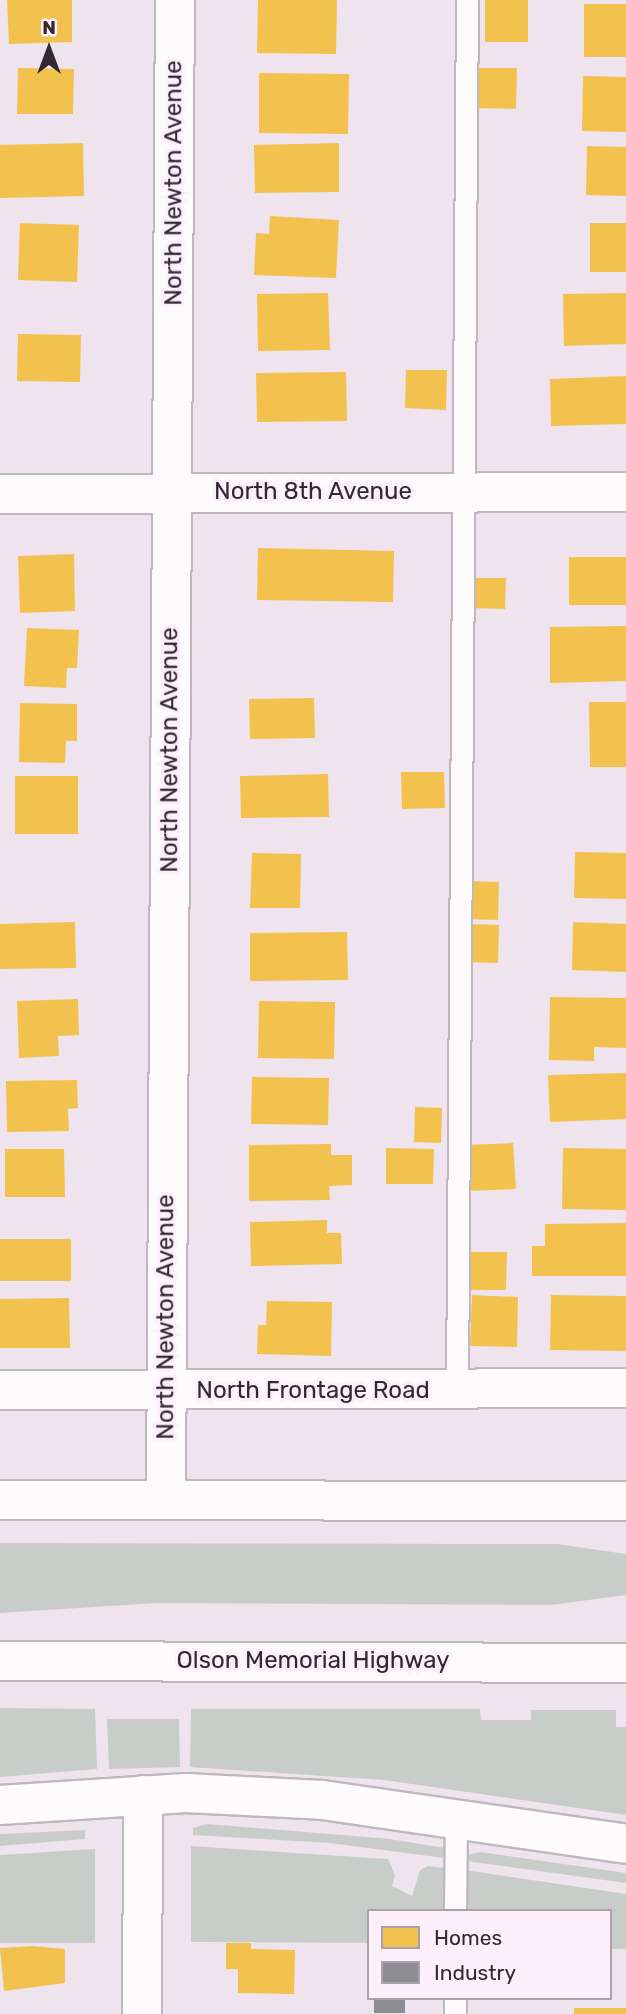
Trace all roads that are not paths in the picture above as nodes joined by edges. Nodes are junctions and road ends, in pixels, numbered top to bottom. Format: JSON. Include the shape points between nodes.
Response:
{"nodes":[{"id":1,"x":175,"y":0,"type":"edge"},
{"id":2,"x":467,"y":0,"type":"edge"},
{"id":3,"x":465,"y":491,"type":"junction"},
{"id":4,"x":172,"y":492,"type":"junction"},
{"id":5,"x":626,"y":492,"type":"edge"},
{"id":6,"x":0,"y":494,"type":"edge"},
{"id":7,"x":626,"y":1388,"type":"edge"},
{"id":8,"x":0,"y":1390,"type":"edge"},
{"id":9,"x":164,"y":1391,"type":"junction"},
{"id":10,"x":457,"y":1391,"type":"junction"},
{"id":11,"x":0,"y":1500,"type":"edge"},
{"id":12,"x":166,"y":1500,"type":"junction"},
{"id":13,"x":626,"y":1501,"type":"edge"},
{"id":14,"x":0,"y":1661,"type":"edge"},
{"id":15,"x":626,"y":1663,"type":"edge"},
{"id":16,"x":143,"y":1795,"type":"junction"},
{"id":17,"x":0,"y":1805,"type":"edge"},
{"id":18,"x":456,"y":1817,"type":"junction"},
{"id":19,"x":626,"y":1844,"type":"edge"},
{"id":20,"x":455,"y":1909,"type":"edge"},
{"id":21,"x":142,"y":2014,"type":"edge"}],
"edges":[{"from":1,"to":4,"type":"street","name":"North Newton Avenue"},
{"from":2,"to":3,"type":"lane"},
{"from":3,"to":4,"type":"street","name":"North 8th Avenue"},
{"from":3,"to":5,"type":"street","name":"North 8th Avenue"},
{"from":3,"to":10,"type":"lane"},
{"from":4,"to":6,"type":"street","name":"North 8th Avenue"},
{"from":4,"to":9,"type":"street","name":"North Newton Avenue"},
{"from":7,"to":10,"type":"street","name":"North Frontage Road"},
{"from":8,"to":9,"type":"street","name":"North Frontage Road"},
{"from":9,"to":10,"type":"street","name":"North Frontage Road"},
{"from":9,"to":12,"type":"street","name":"North Newton Avenue"},
{"from":11,"to":12,"type":"street"},
{"from":12,"to":13,"type":"street"},
{"from":14,"to":15,"type":"street","name":"Olson Memorial Highway"},
{"from":16,"to":17,"type":"street"},
{"from":16,"to":18,"type":"street","via":[[322,1800]]},
{"from":16,"to":21,"type":"street"},
{"from":18,"to":19,"type":"street"},
{"from":18,"to":20,"type":"lane"}]}
